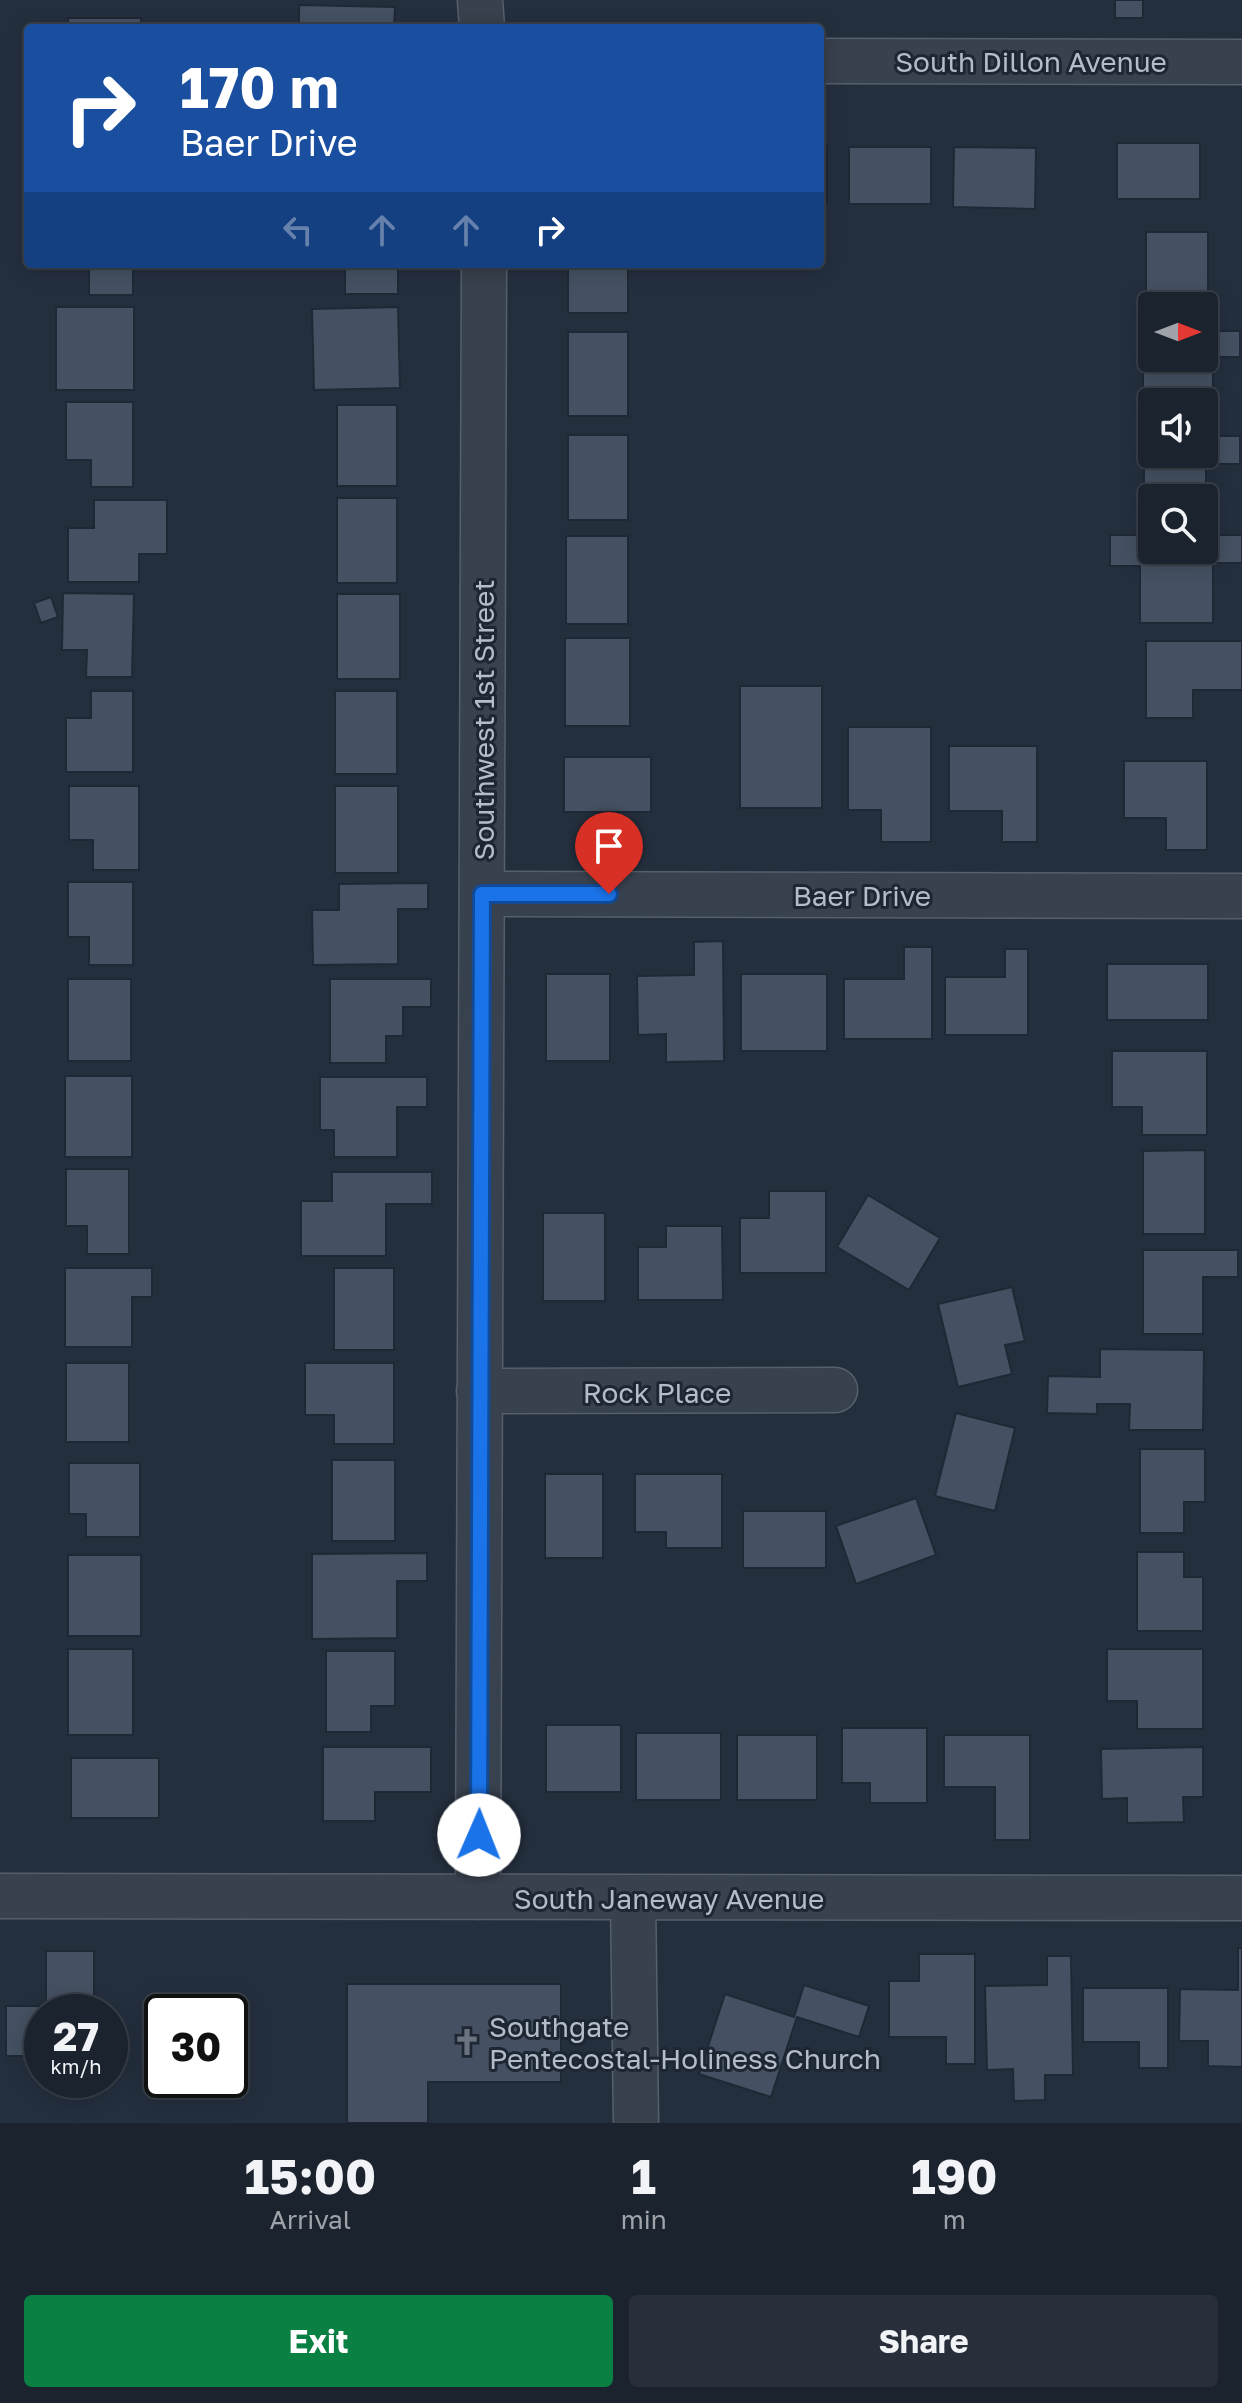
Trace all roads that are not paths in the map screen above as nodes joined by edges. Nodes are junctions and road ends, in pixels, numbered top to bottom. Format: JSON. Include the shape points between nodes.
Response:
{"nodes":[{"id":1,"x":480,"y":0,"type":"edge"},
{"id":2,"x":482,"y":24,"type":"edge"},
{"id":3,"x":824,"y":61,"type":"edge"},
{"id":4,"x":1242,"y":62,"type":"edge"},
{"id":5,"x":484,"y":268,"type":"edge"},
{"id":6,"x":482,"y":894,"type":"junction"},
{"id":7,"x":1242,"y":896,"type":"edge"},
{"id":8,"x":835,"y":1390,"type":"dead end"},
{"id":9,"x":479,"y":1391,"type":"junction"},
{"id":10,"x":0,"y":1896,"type":"edge"},
{"id":11,"x":478,"y":1897,"type":"junction"},
{"id":12,"x":633,"y":1898,"type":"junction"},
{"id":13,"x":1242,"y":1898,"type":"edge"},
{"id":14,"x":636,"y":2123,"type":"edge"}],
"edges":[{"from":1,"to":2,"type":"street"},
{"from":3,"to":4,"type":"street","name":"South Dillon Avenue"},
{"from":5,"to":6,"type":"street","name":"Southwest 1st Street"},
{"from":6,"to":7,"type":"street","name":"Baer Drive"},
{"from":6,"to":9,"type":"street","name":"Southwest 1st Street"},
{"from":8,"to":9,"type":"street","name":"Rock Place"},
{"from":9,"to":11,"type":"street","name":"Southwest 1st Street"},
{"from":10,"to":11,"type":"street","name":"South Janeway Avenue"},
{"from":11,"to":12,"type":"street","name":"South Janeway Avenue"},
{"from":12,"to":13,"type":"street","name":"South Janeway Avenue"},
{"from":12,"to":14,"type":"street"}]}
